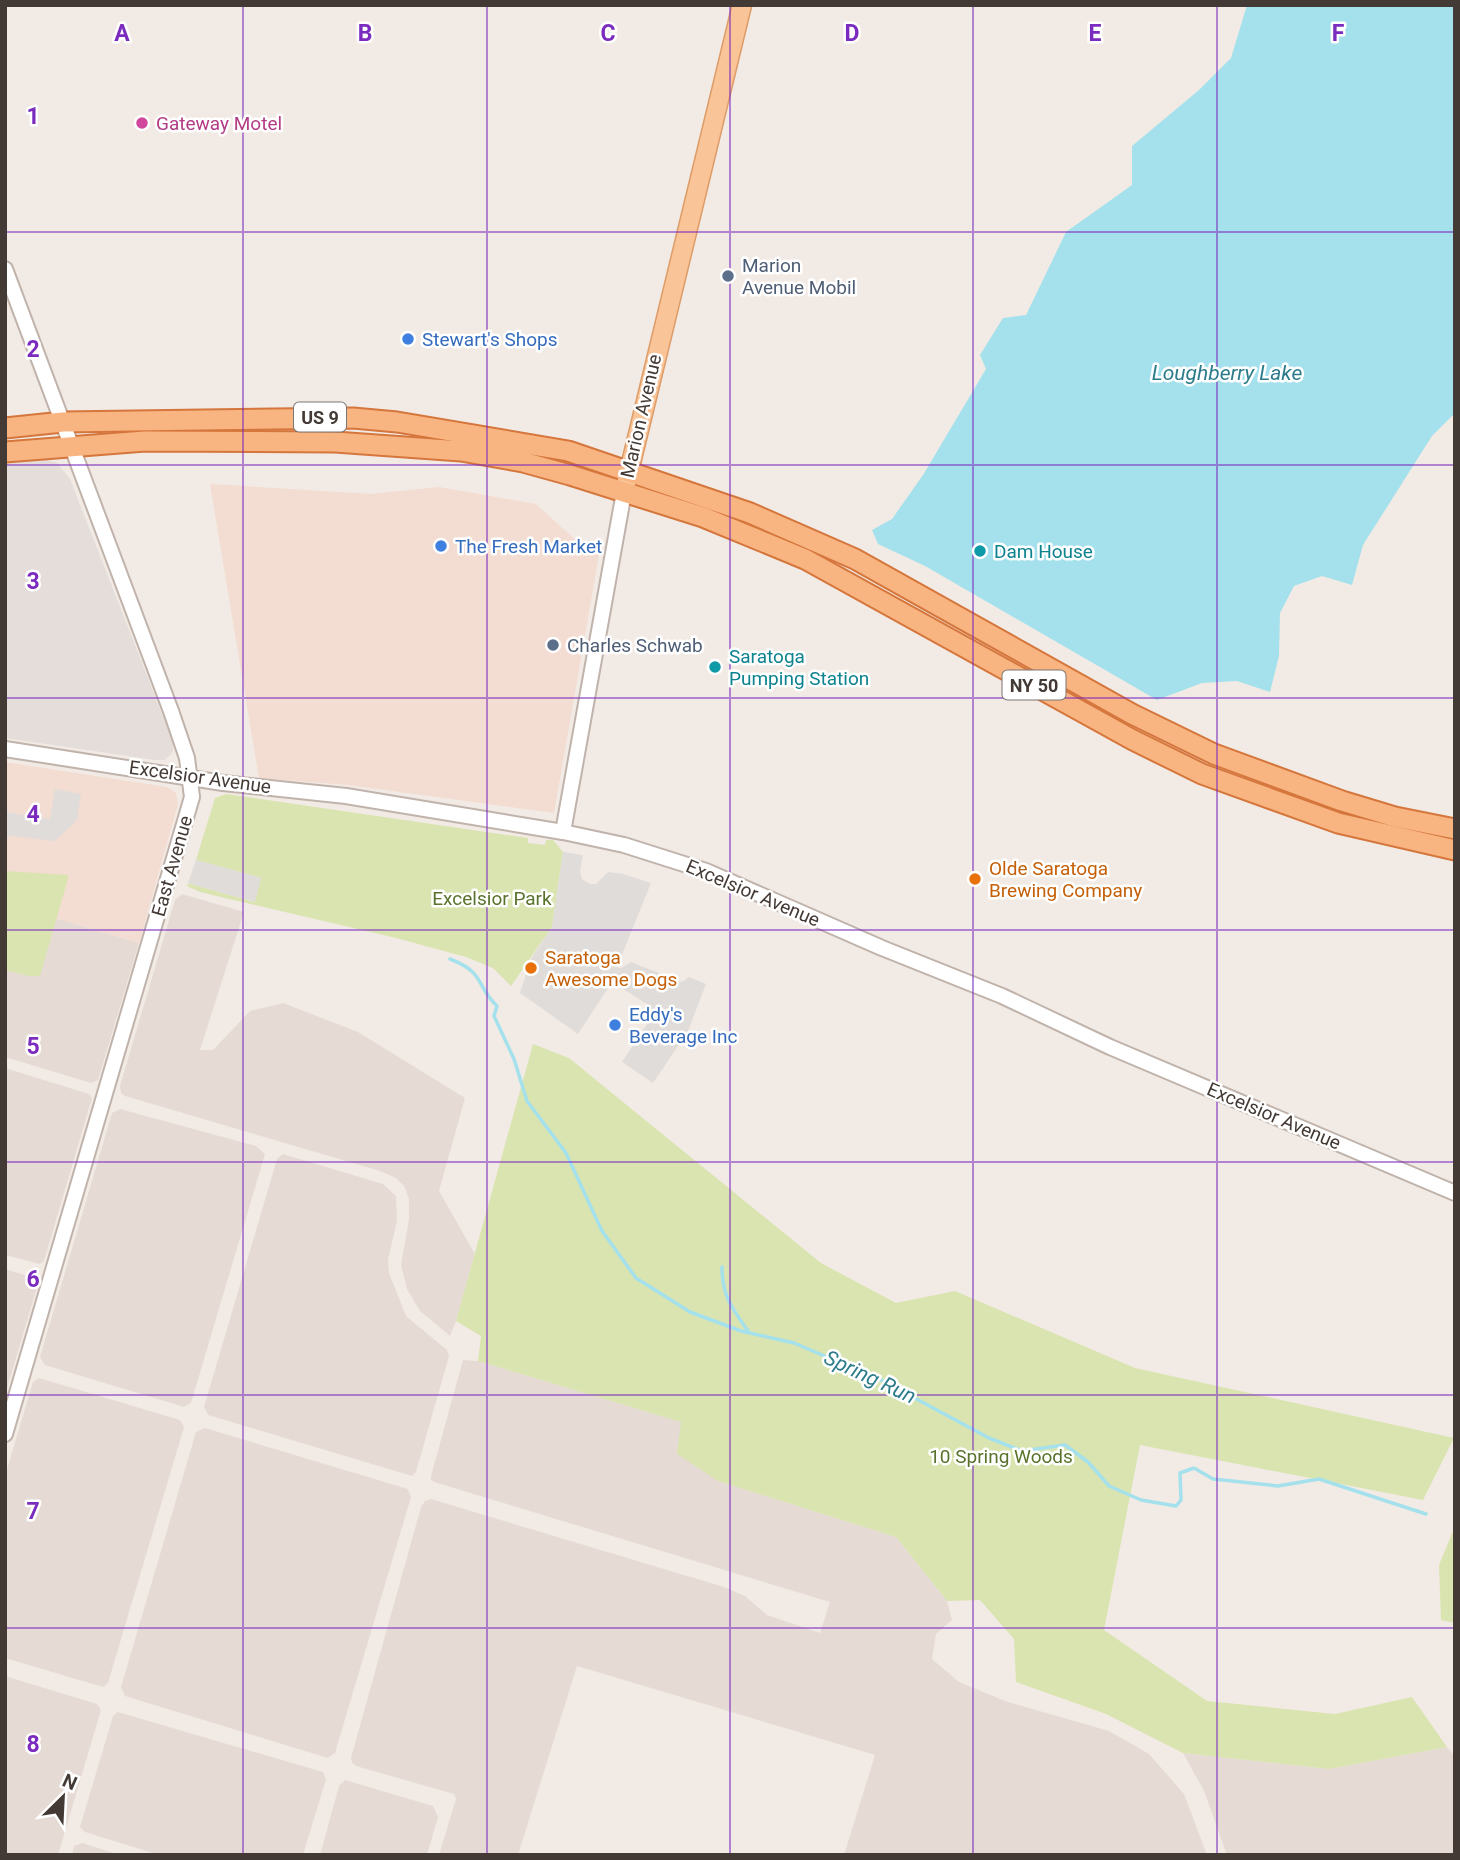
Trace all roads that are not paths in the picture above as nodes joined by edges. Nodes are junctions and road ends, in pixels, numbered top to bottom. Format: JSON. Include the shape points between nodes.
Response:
{"nodes":[{"id":1,"x":742,"y":5,"type":"edge"},
{"id":2,"x":5,"y":269,"type":"edge"},
{"id":3,"x":63,"y":422,"type":"junction"},
{"id":4,"x":5,"y":428,"type":"edge"},
{"id":5,"x":72,"y":446,"type":"junction"},
{"id":6,"x":5,"y":452,"type":"edge"},
{"id":7,"x":629,"y":470,"type":"junction"},
{"id":8,"x":624,"y":492,"type":"junction"},
{"id":9,"x":5,"y":749,"type":"edge"},
{"id":10,"x":189,"y":776,"type":"junction"},
{"id":11,"x":1455,"y":829,"type":"edge"},
{"id":12,"x":562,"y":832,"type":"junction"},
{"id":13,"x":1455,"y":849,"type":"edge"},
{"id":14,"x":1455,"y":1194,"type":"edge"},
{"id":15,"x":5,"y":1434,"type":"edge"}],
"edges":[{"from":1,"to":7,"type":"main road","name":"Marion Avenue"},
{"from":2,"to":3,"type":"street","name":"East Avenue"},
{"from":3,"to":4,"type":"highway","number":"US 9"},
{"from":3,"to":5,"type":"street","name":"East Avenue"},
{"from":3,"to":7,"type":"highway","number":"US 9","via":[[353,418],[556,449]]},
{"from":5,"to":6,"type":"highway","number":"US 9"},
{"from":5,"to":8,"type":"highway","number":"US 9","via":[[209,440],[412,446],[523,462]]},
{"from":5,"to":10,"type":"street","name":"East Avenue","via":[[171,711]]},
{"from":7,"to":8,"type":"main road","name":"Marion Avenue"},
{"from":7,"to":11,"type":"highway","number":"NY 50","via":[[844,553],[1132,714],[1214,754],[1342,801]]},
{"from":8,"to":12,"type":"street","name":"Marion Avenue"},
{"from":8,"to":13,"type":"highway","number":"NY 50","via":[[703,517],[805,559],[1202,774],[1338,823]]},
{"from":9,"to":10,"type":"street","name":"Excelsior Avenue"},
{"from":10,"to":12,"type":"street","name":"Excelsior Avenue","via":[[346,796]]},
{"from":10,"to":15,"type":"street","name":"East Avenue","via":[[192,797]]},
{"from":12,"to":14,"type":"street","name":"Excelsior Avenue","via":[[624,845],[706,871]]}]}
